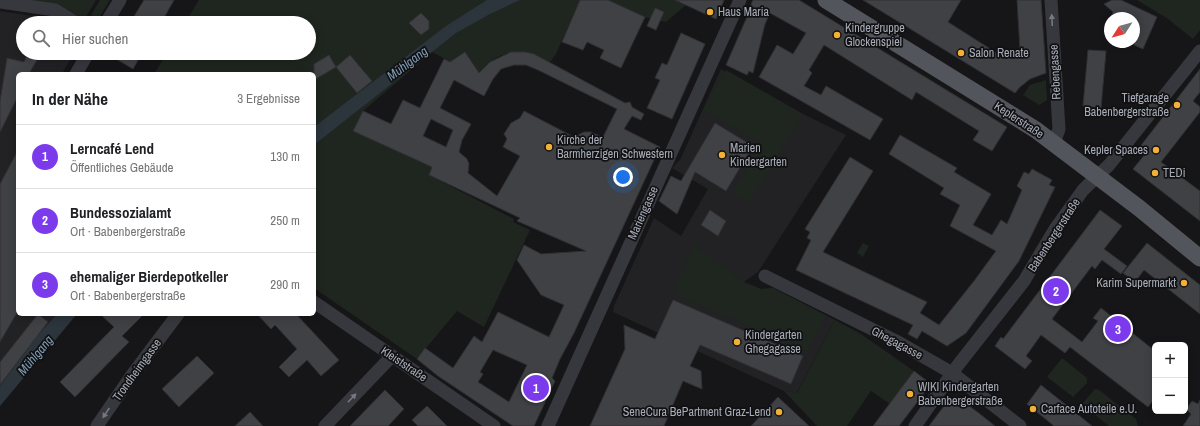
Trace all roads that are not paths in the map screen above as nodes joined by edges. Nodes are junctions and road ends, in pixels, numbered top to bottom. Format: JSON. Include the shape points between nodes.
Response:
{"nodes":[{"id":1,"x":120,"y":0,"type":"edge"},
{"id":2,"x":740,"y":0,"type":"edge"},
{"id":3,"x":826,"y":0,"type":"edge"},
{"id":4,"x":1051,"y":0,"type":"edge"},
{"id":5,"x":0,"y":2,"type":"edge"},
{"id":6,"x":65,"y":16,"type":"edge"},
{"id":7,"x":110,"y":16,"type":"edge"},
{"id":8,"x":1200,"y":51,"type":"edge"},
{"id":9,"x":84,"y":60,"type":"edge"},
{"id":10,"x":77,"y":72,"type":"edge"},
{"id":11,"x":1054,"y":143,"type":"junction"},
{"id":12,"x":1096,"y":176,"type":"junction"},
{"id":13,"x":1200,"y":258,"type":"edge"},
{"id":14,"x":765,"y":276,"type":"dead end"},
{"id":15,"x":316,"y":303,"type":"edge"},
{"id":16,"x":176,"y":316,"type":"edge"},
{"id":17,"x":392,"y":356,"type":"junction"},
{"id":18,"x":952,"y":373,"type":"junction"},
{"id":19,"x":97,"y":426,"type":"edge"},
{"id":20,"x":325,"y":426,"type":"edge"},
{"id":21,"x":494,"y":426,"type":"edge"},
{"id":22,"x":548,"y":426,"type":"edge"},
{"id":23,"x":915,"y":426,"type":"edge"},
{"id":24,"x":1020,"y":426,"type":"edge"}],
"edges":[{"from":1,"to":7,"type":"street"},
{"from":2,"to":22,"type":"street","name":"Mariengasse"},
{"from":3,"to":11,"type":"main road","name":"Keplerstraße"},
{"from":11,"to":4,"type":"street","name":"Rebengasse","one_way":true,"via":[[1059,129]]},
{"from":5,"to":6,"type":"street","via":[[55,10]]},
{"from":8,"to":12,"type":"street","name":"Babenbergerstraße","via":[[1109,165]]},
{"from":9,"to":10,"type":"street"},
{"from":11,"to":12,"type":"main road","name":"Keplerstraße"},
{"from":12,"to":13,"type":"main road","name":"Keplerstraße"},
{"from":12,"to":18,"type":"street","name":"Babenbergerstraße","via":[[1055,229],[1024,281]]},
{"from":14,"to":18,"type":"street","name":"Ghegagasse","via":[[896,341]]},
{"from":15,"to":17,"type":"street","name":"Kleiststraße"},
{"from":16,"to":19,"type":"street","name":"Trondheimgasse","one_way":true},
{"from":20,"to":17,"type":"street","one_way":true},
{"from":17,"to":21,"type":"street","name":"Kleiststraße"},
{"from":18,"to":23,"type":"street","name":"Babenbergerstraße"},
{"from":18,"to":24,"type":"street","name":"Ghegagasse"}]}
